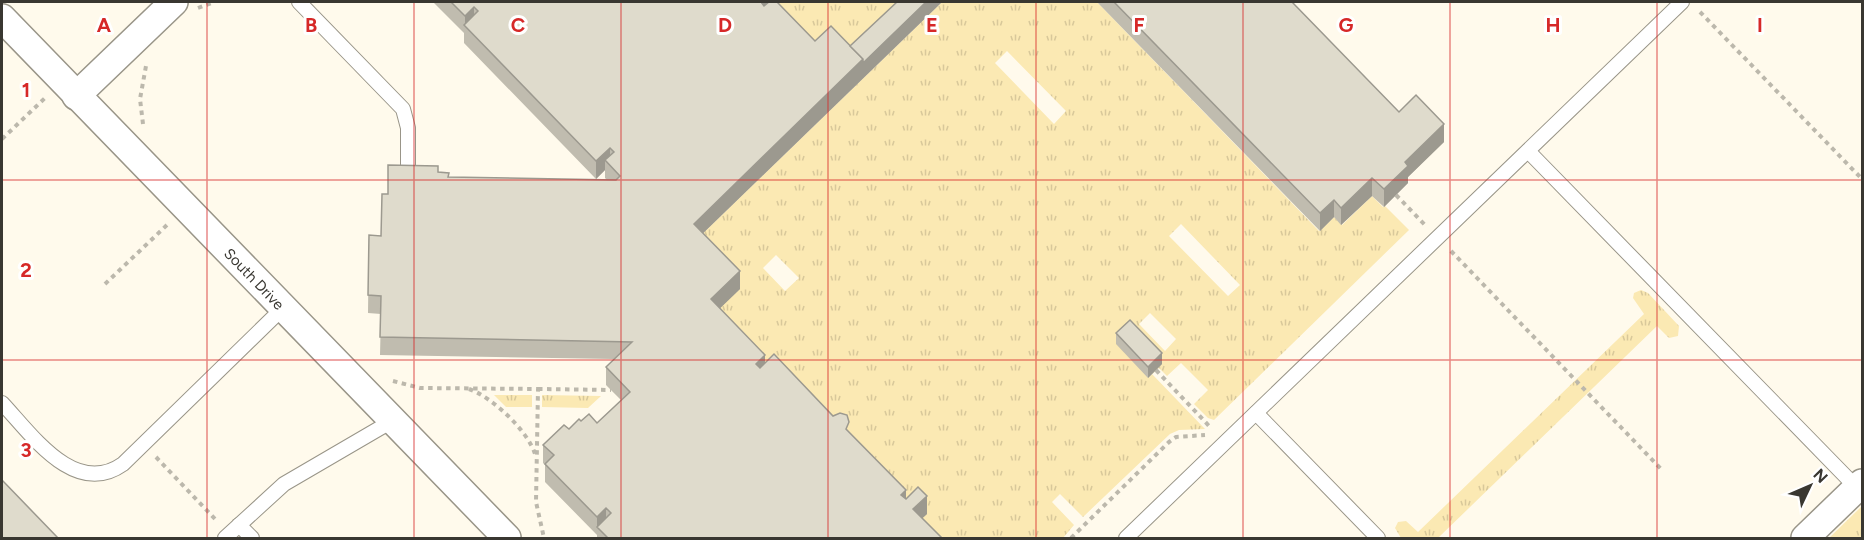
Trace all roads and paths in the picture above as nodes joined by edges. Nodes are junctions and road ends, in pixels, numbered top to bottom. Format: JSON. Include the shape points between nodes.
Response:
{"nodes":[{"id":1,"x":214,"y":2,"type":"edge"},
{"id":2,"x":299,"y":2,"type":"edge"},
{"id":3,"x":1682,"y":2,"type":"edge"},
{"id":4,"x":184,"y":6,"type":"edge"},
{"id":5,"x":1696,"y":8,"type":"dead end"},
{"id":6,"x":2,"y":18,"type":"edge"},
{"id":7,"x":147,"y":63,"type":"dead end"},
{"id":8,"x":76,"y":96,"type":"junction"},
{"id":9,"x":46,"y":97,"type":"dead end"},
{"id":10,"x":145,"y":132,"type":"dead end"},
{"id":11,"x":2,"y":139,"type":"edge"},
{"id":12,"x":1528,"y":151,"type":"junction"},
{"id":13,"x":408,"y":168,"type":"edge"},
{"id":14,"x":1863,"y":179,"type":"edge"},
{"id":15,"x":1396,"y":195,"type":"edge"},
{"id":16,"x":175,"y":217,"type":"dead end"},
{"id":17,"x":1428,"y":227,"type":"dead end"},
{"id":18,"x":1448,"y":249,"type":"dead end"},
{"id":19,"x":105,"y":284,"type":"dead end"},
{"id":20,"x":283,"y":308,"type":"junction"},
{"id":21,"x":1156,"y":370,"type":"edge"},
{"id":22,"x":385,"y":377,"type":"dead end"},
{"id":23,"x":466,"y":388,"type":"junction"},
{"id":24,"x":538,"y":389,"type":"junction"},
{"id":25,"x":611,"y":390,"type":"edge"},
{"id":26,"x":2,"y":403,"type":"edge"},
{"id":27,"x":1256,"y":413,"type":"junction"},
{"id":28,"x":392,"y":422,"type":"junction"},
{"id":29,"x":1213,"y":430,"type":"dead end"},
{"id":30,"x":144,"y":444,"type":"junction"},
{"id":31,"x":537,"y":459,"type":"junction"},
{"id":32,"x":1663,"y":471,"type":"dead end"},
{"id":33,"x":1860,"y":486,"type":"edge"},
{"id":34,"x":231,"y":532,"type":"edge"},
{"id":35,"x":252,"y":538,"type":"edge"},
{"id":36,"x":507,"y":538,"type":"edge"},
{"id":37,"x":544,"y":538,"type":"edge"},
{"id":38,"x":1126,"y":538,"type":"edge"},
{"id":39,"x":1378,"y":538,"type":"edge"},
{"id":40,"x":1805,"y":538,"type":"edge"}],
"edges":[{"from":1,"to":4,"type":"path"},
{"from":2,"to":13,"type":"lane","via":[[403,109],[408,128]]},
{"from":3,"to":12,"type":"lane"},
{"from":4,"to":8,"type":"street"},
{"from":5,"to":14,"type":"path"},
{"from":6,"to":8,"type":"street","name":"South Drive"},
{"from":7,"to":10,"type":"path","via":[[140,99]]},
{"from":8,"to":20,"type":"street","name":"South Drive"},
{"from":9,"to":11,"type":"path"},
{"from":12,"to":27,"type":"lane"},
{"from":12,"to":33,"type":"lane"},
{"from":15,"to":17,"type":"path"},
{"from":16,"to":19,"type":"path"},
{"from":18,"to":32,"type":"path"},
{"from":20,"to":28,"type":"street","name":"South Drive"},
{"from":20,"to":30,"type":"lane"},
{"from":21,"to":29,"type":"path"},
{"from":22,"to":23,"type":"path","via":[[420,388]]},
{"from":23,"to":24,"type":"path"},
{"from":23,"to":31,"type":"path","via":[[501,410],[526,436]]},
{"from":24,"to":25,"type":"path"},
{"from":24,"to":31,"type":"path"},
{"from":26,"to":30,"type":"lane","via":[[56,458],[84,474],[114,470]]},
{"from":27,"to":38,"type":"lane"},
{"from":27,"to":39,"type":"lane"},
{"from":28,"to":34,"type":"lane","via":[[284,484]]},
{"from":28,"to":36,"type":"street","name":"South Drive"},
{"from":30,"to":34,"type":"path"},
{"from":31,"to":37,"type":"path","via":[[536,502]]},
{"from":33,"to":40,"type":"street"},
{"from":34,"to":35,"type":"lane"}]}
